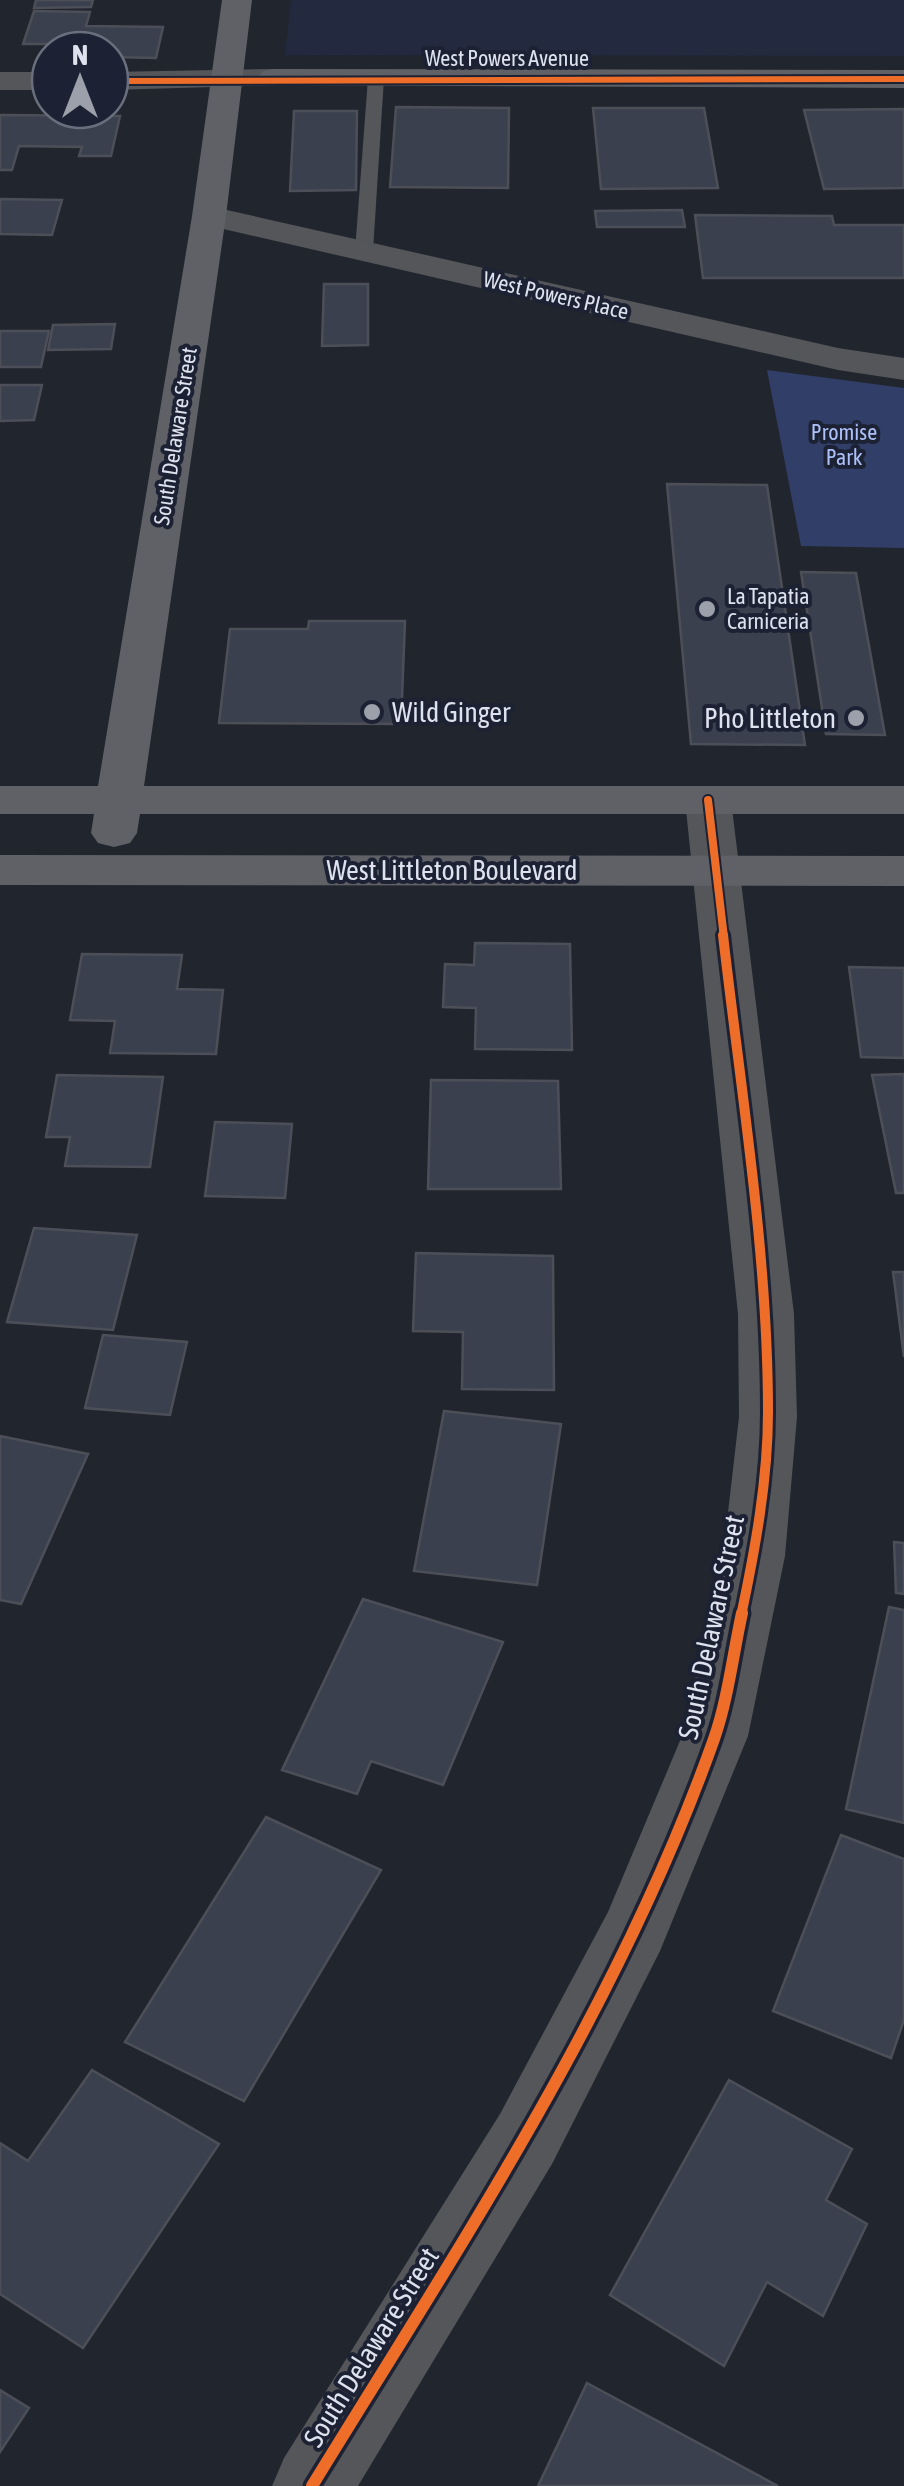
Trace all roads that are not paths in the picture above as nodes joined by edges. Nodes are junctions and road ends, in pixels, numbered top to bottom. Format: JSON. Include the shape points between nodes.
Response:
{"nodes":[{"id":1,"x":237,"y":0,"type":"edge"},
{"id":2,"x":376,"y":78,"type":"junction"},
{"id":3,"x":904,"y":78,"type":"edge"},
{"id":4,"x":225,"y":80,"type":"junction"},
{"id":5,"x":30,"y":81,"type":"edge"},
{"id":6,"x":130,"y":81,"type":"edge"},
{"id":7,"x":0,"y":82,"type":"edge"},
{"id":8,"x":209,"y":216,"type":"junction"},
{"id":9,"x":364,"y":252,"type":"junction"},
{"id":10,"x":904,"y":369,"type":"edge"},
{"id":11,"x":0,"y":800,"type":"edge"},
{"id":12,"x":118,"y":800,"type":"junction"},
{"id":13,"x":708,"y":800,"type":"junction"},
{"id":14,"x":904,"y":800,"type":"edge"},
{"id":15,"x":716,"y":869,"type":"junction"},
{"id":16,"x":0,"y":870,"type":"edge"},
{"id":17,"x":110,"y":871,"type":"junction"},
{"id":18,"x":904,"y":871,"type":"edge"},
{"id":19,"x":312,"y":2486,"type":"edge"}],
"edges":[{"from":1,"to":4,"type":"street","name":"South Delaware Street"},
{"from":2,"to":3,"type":"street","name":"West Powers Avenue"},
{"from":2,"to":4,"type":"street","name":"West Powers Avenue"},
{"from":2,"to":9,"type":"lane"},
{"from":4,"to":6,"type":"street","name":"West Powers Avenue"},
{"from":4,"to":8,"type":"street","name":"South Delaware Street"},
{"from":5,"to":7,"type":"street"},
{"from":8,"to":9,"type":"street","name":"West Powers Place"},
{"from":8,"to":12,"type":"street","name":"South Delaware Street"},
{"from":9,"to":10,"type":"street","name":"West Powers Place"},
{"from":11,"to":12,"type":"street"},
{"from":12,"to":13,"type":"street"},
{"from":12,"to":17,"type":"street","name":"South Delaware Street"},
{"from":13,"to":14,"type":"street"},
{"from":13,"to":15,"type":"street","name":"South Delaware Street"},
{"from":15,"to":17,"type":"street","name":"West Littleton Boulevard"},
{"from":15,"to":18,"type":"street","name":"West Littleton Boulevard"},
{"from":15,"to":19,"type":"street","name":"South Delaware Street","via":[[766,1314],[768,1417],[754,1556],[715,1736],[636,1929],[526,2139]]},
{"from":16,"to":17,"type":"street","name":"West Littleton Boulevard"}]}
